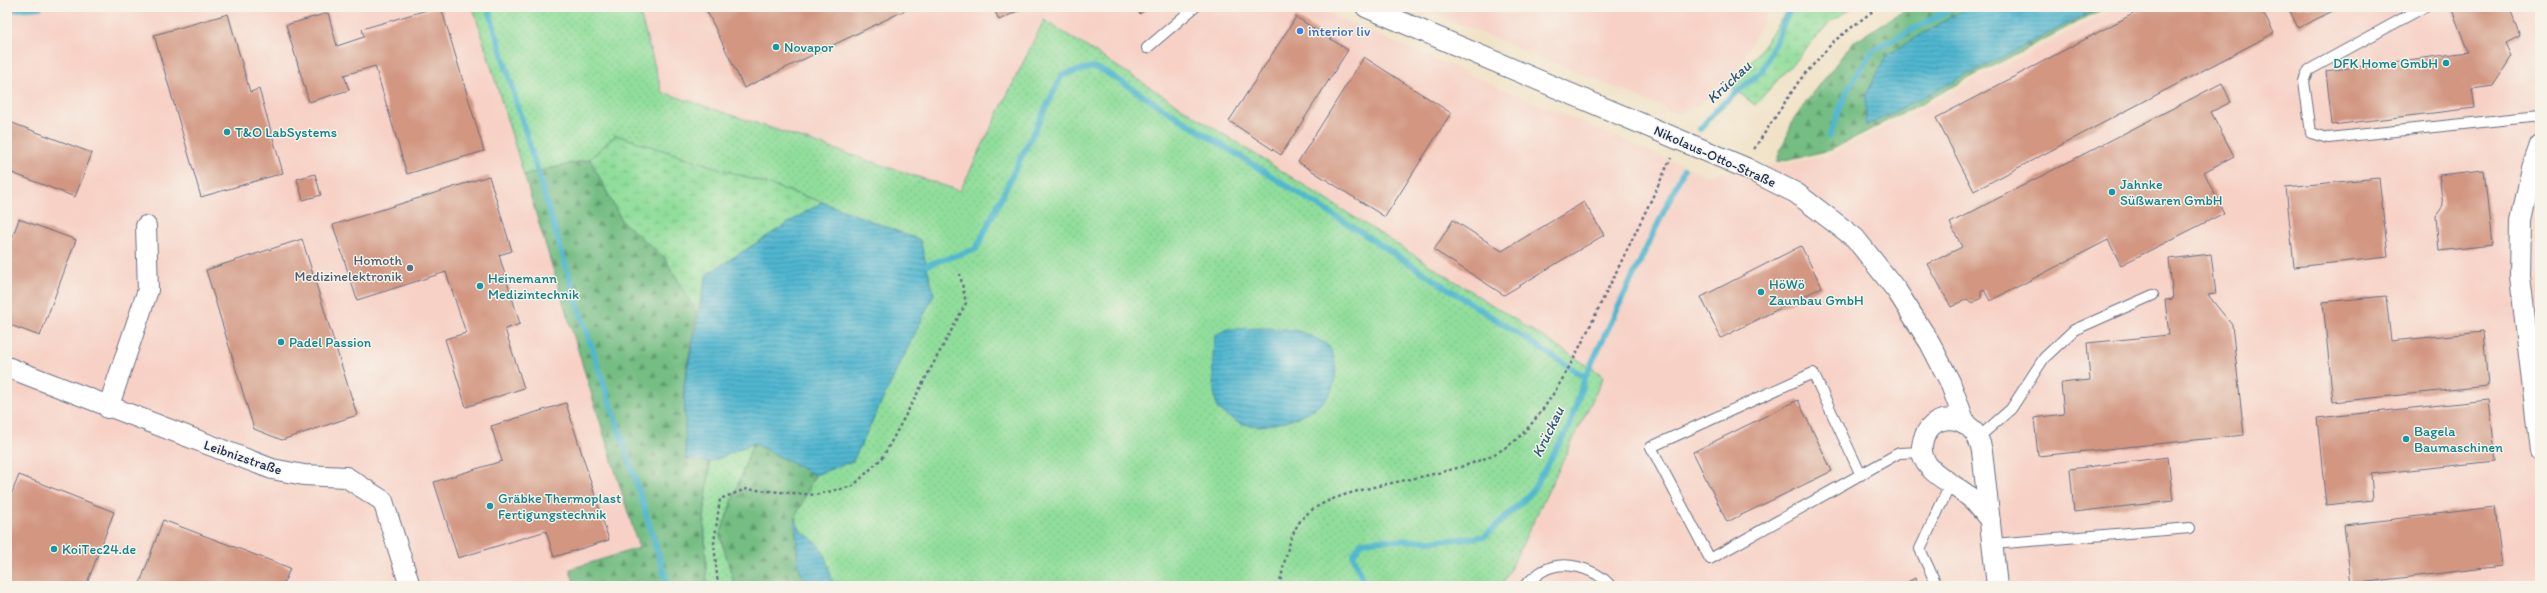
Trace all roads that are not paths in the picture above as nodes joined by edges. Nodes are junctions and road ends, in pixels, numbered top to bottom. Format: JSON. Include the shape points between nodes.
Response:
{"nodes":[{"id":1,"x":1195,"y":7,"type":"edge"},
{"id":2,"x":1366,"y":7,"type":"edge"},
{"id":3,"x":2424,"y":7,"type":"edge"},
{"id":4,"x":1147,"y":48,"type":"dead end"},
{"id":5,"x":2540,"y":116,"type":"edge"},
{"id":6,"x":2540,"y":145,"type":"edge"},
{"id":7,"x":146,"y":226,"type":"dead end"},
{"id":8,"x":2153,"y":295,"type":"dead end"},
{"id":9,"x":2533,"y":333,"type":"edge"},
{"id":10,"x":7,"y":367,"type":"edge"},
{"id":11,"x":108,"y":408,"type":"junction"},
{"id":12,"x":1972,"y":430,"type":"junction"},
{"id":13,"x":2539,"y":438,"type":"edge"},
{"id":14,"x":1922,"y":452,"type":"junction"},
{"id":15,"x":1862,"y":475,"type":"junction"},
{"id":16,"x":1951,"y":483,"type":"junction"},
{"id":17,"x":1990,"y":520,"type":"junction"},
{"id":18,"x":2190,"y":528,"type":"dead end"},
{"id":19,"x":1993,"y":544,"type":"junction"},
{"id":20,"x":410,"y":586,"type":"edge"},
{"id":21,"x":1524,"y":586,"type":"edge"},
{"id":22,"x":1611,"y":586,"type":"edge"},
{"id":23,"x":1937,"y":586,"type":"edge"},
{"id":24,"x":1997,"y":586,"type":"edge"}],
"edges":[{"from":1,"to":4,"type":"lane"},
{"from":2,"to":12,"type":"street","name":"Nikolaus-Otto-Straße","via":[[1746,168],[1796,193],[1855,238],[1897,290],[1930,343]]},
{"from":3,"to":5,"type":"lane","via":[[2309,70],[2304,81],[2311,133],[2328,138]]},
{"from":6,"to":9,"type":"street","via":[[2532,168],[2521,221],[2520,276]]},
{"from":7,"to":11,"type":"street","via":[[148,290]]},
{"from":8,"to":12,"type":"lane","via":[[2074,330],[2044,358],[2011,409]]},
{"from":9,"to":13,"type":"street"},
{"from":10,"to":11,"type":"street","name":"Leibnizstraße"},
{"from":11,"to":20,"type":"street","name":"Leibnizstraße","via":[[272,469],[304,475],[346,477],[383,501]]},
{"from":12,"to":14,"type":"street","via":[[1946,419],[1937,423],[1924,437]]},
{"from":12,"to":17,"type":"street","name":"Nikolaus-Otto-Straße"},
{"from":14,"to":15,"type":"lane","via":[[1899,453]]},
{"from":14,"to":16,"type":"street","via":[[1926,465]]},
{"from":15,"to":15,"type":"lane","via":[[1710,559],[1651,447],[1813,373]]},
{"from":16,"to":17,"type":"street","via":[[1968,496]]},
{"from":16,"to":23,"type":"lane","via":[[1920,549]]},
{"from":17,"to":19,"type":"street","name":"Nikolaus-Otto-Straße"},
{"from":18,"to":19,"type":"lane"},
{"from":19,"to":24,"type":"street","name":"Nikolaus-Otto-Straße"},
{"from":21,"to":22,"type":"lane","via":[[1541,571],[1562,565],[1585,568],[1605,579]]}]}
